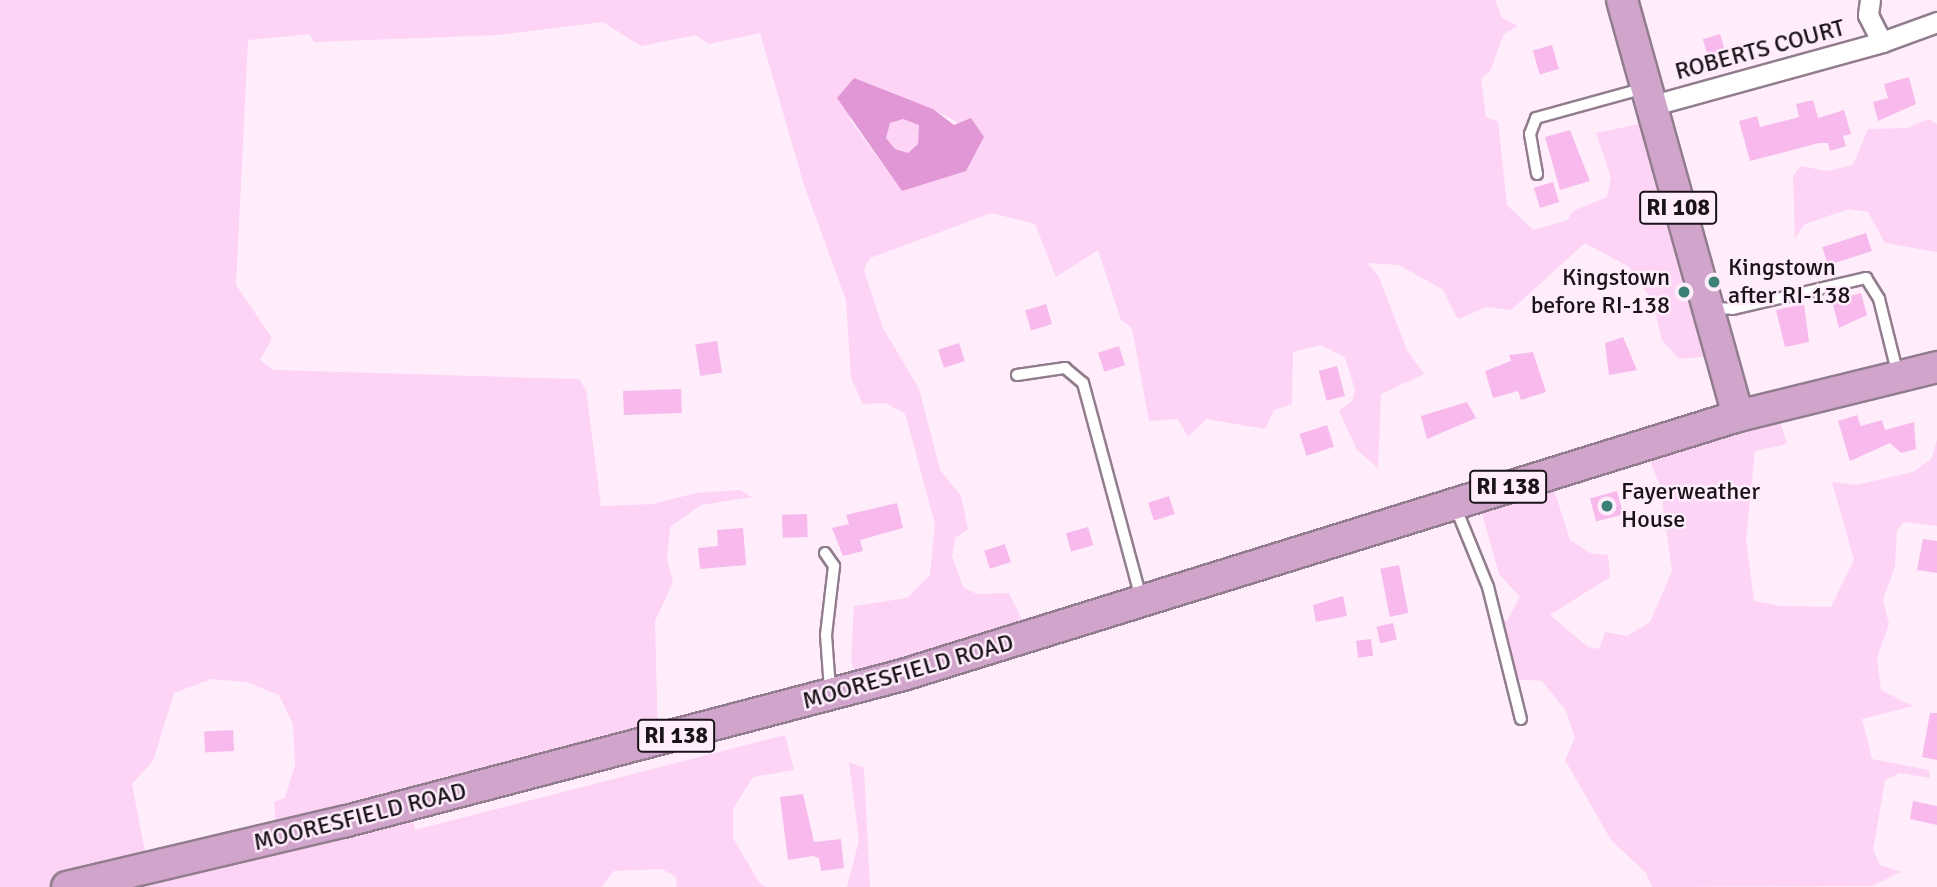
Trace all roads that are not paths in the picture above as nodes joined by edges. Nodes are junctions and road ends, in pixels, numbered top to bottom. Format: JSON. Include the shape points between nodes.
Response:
{"nodes":[{"id":1,"x":1622,"y":0,"type":"edge"},
{"id":2,"x":1870,"y":0,"type":"edge"},
{"id":3,"x":1937,"y":22,"type":"edge"},
{"id":4,"x":1882,"y":42,"type":"junction"},
{"id":5,"x":1648,"y":97,"type":"junction"},
{"id":6,"x":1537,"y":174,"type":"dead end"},
{"id":7,"x":1706,"y":307,"type":"junction"},
{"id":8,"x":1937,"y":367,"type":"edge"},
{"id":9,"x":1017,"y":376,"type":"dead end"},
{"id":10,"x":1898,"y":376,"type":"junction"},
{"id":11,"x":1738,"y":416,"type":"junction"},
{"id":12,"x":1454,"y":504,"type":"junction"},
{"id":13,"x":825,"y":553,"type":"dead end"},
{"id":14,"x":1143,"y":604,"type":"junction"},
{"id":15,"x":831,"y":694,"type":"junction"},
{"id":16,"x":1521,"y":719,"type":"dead end"},
{"id":17,"x":67,"y":887,"type":"edge"}],
"edges":[{"from":1,"to":5,"type":"main road","number":"RI 108"},
{"from":2,"to":4,"type":"street","name":"ROBERTS COURT","via":[[1868,15]]},
{"from":3,"to":4,"type":"street","name":"ROBERTS COURT"},
{"from":4,"to":5,"type":"street","name":"ROBERTS COURT"},
{"from":5,"to":6,"type":"lane","via":[[1535,118],[1530,134]]},
{"from":5,"to":7,"type":"main road","number":"RI 108"},
{"from":7,"to":10,"type":"lane","via":[[1733,309],[1866,278],[1879,299]]},
{"from":7,"to":11,"type":"main road","number":"RI 108"},
{"from":8,"to":10,"type":"main road","number":"RI 138"},
{"from":9,"to":14,"type":"lane","via":[[1065,368],[1083,383]]},
{"from":10,"to":11,"type":"main road","number":"RI 138"},
{"from":11,"to":12,"type":"main road","name":"MOORESFIELD ROAD","number":"RI 138"},
{"from":12,"to":14,"type":"main road","name":"MOORESFIELD ROAD","number":"RI 138"},
{"from":12,"to":16,"type":"lane","via":[[1488,587]]},
{"from":13,"to":15,"type":"lane","via":[[834,566],[825,666]]},
{"from":14,"to":15,"type":"main road","name":"MOORESFIELD ROAD","number":"RI 138"},
{"from":15,"to":17,"type":"main road","name":"MOORESFIELD ROAD","number":"RI 138","via":[[343,822]]}]}
